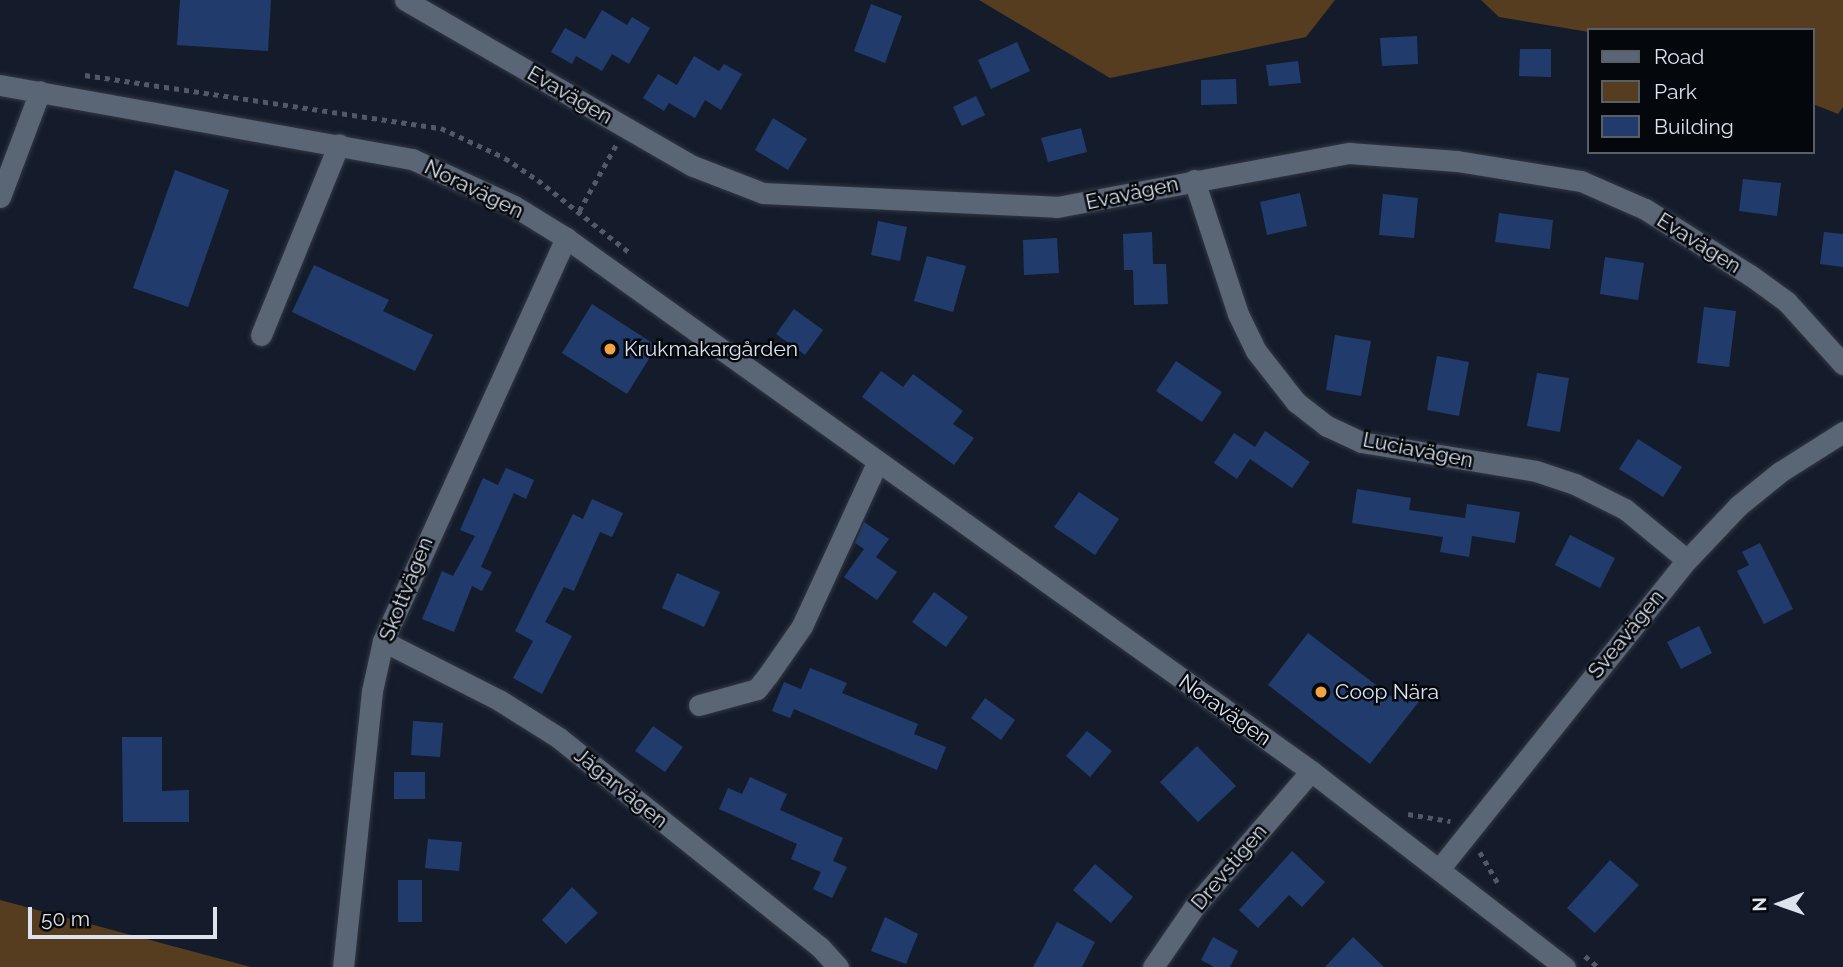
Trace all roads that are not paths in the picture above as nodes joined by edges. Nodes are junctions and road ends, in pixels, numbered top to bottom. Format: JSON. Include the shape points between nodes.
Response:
{"nodes":[{"id":1,"x":405,"y":0,"type":"edge"},
{"id":2,"x":0,"y":85,"type":"edge"},
{"id":3,"x":40,"y":91,"type":"junction"},
{"id":4,"x":338,"y":144,"type":"junction"},
{"id":5,"x":1194,"y":180,"type":"junction"},
{"id":6,"x":0,"y":197,"type":"edge"},
{"id":7,"x":566,"y":238,"type":"junction"},
{"id":8,"x":261,"y":335,"type":"dead end"},
{"id":9,"x":1843,"y":364,"type":"edge"},
{"id":10,"x":1843,"y":432,"type":"edge"},
{"id":11,"x":877,"y":463,"type":"junction"},
{"id":12,"x":1688,"y":559,"type":"junction"},
{"id":13,"x":383,"y":640,"type":"junction"},
{"id":14,"x":699,"y":705,"type":"dead end"},
{"id":15,"x":1311,"y":771,"type":"junction"},
{"id":16,"x":1440,"y":868,"type":"junction"},
{"id":17,"x":343,"y":967,"type":"edge"},
{"id":18,"x":838,"y":967,"type":"edge"},
{"id":19,"x":1153,"y":967,"type":"edge"},
{"id":20,"x":1565,"y":967,"type":"edge"}],
"edges":[{"from":1,"to":5,"type":"street","name":"Evavägen","via":[[693,166],[731,183],[777,195],[1057,207]]},
{"from":2,"to":3,"type":"street","name":"Noravägen"},
{"from":3,"to":4,"type":"street","name":"Noravägen"},
{"from":3,"to":6,"type":"street"},
{"from":4,"to":7,"type":"street","name":"Noravägen","via":[[412,159],[514,206]]},
{"from":4,"to":8,"type":"street"},
{"from":5,"to":9,"type":"street","name":"Evavägen","via":[[1349,153],[1457,161],[1581,181],[1645,209],[1750,275],[1787,302]]},
{"from":5,"to":12,"type":"street","name":"Luciavägen","via":[[1238,314],[1256,351],[1296,402],[1361,442],[1536,471],[1575,484],[1625,509]]},
{"from":7,"to":11,"type":"street","name":"Noravägen"},
{"from":7,"to":13,"type":"street","name":"Skottvägen"},
{"from":10,"to":12,"type":"street","name":"Sveavägen","via":[[1780,472],[1738,506]]},
{"from":11,"to":14,"type":"street","via":[[802,626],[768,675],[757,689]]},
{"from":11,"to":15,"type":"street","name":"Noravägen"},
{"from":12,"to":16,"type":"street","name":"Sveavägen"},
{"from":13,"to":17,"type":"street","name":"Skottvägen","via":[[372,691]]},
{"from":13,"to":18,"type":"street","name":"Jägarvägen","via":[[499,700],[559,738],[820,947]]},
{"from":15,"to":16,"type":"street","name":"Noravägen"},
{"from":15,"to":19,"type":"street","name":"Drevstigen","via":[[1195,906]]},
{"from":16,"to":20,"type":"street","name":"Noravägen"}]}
